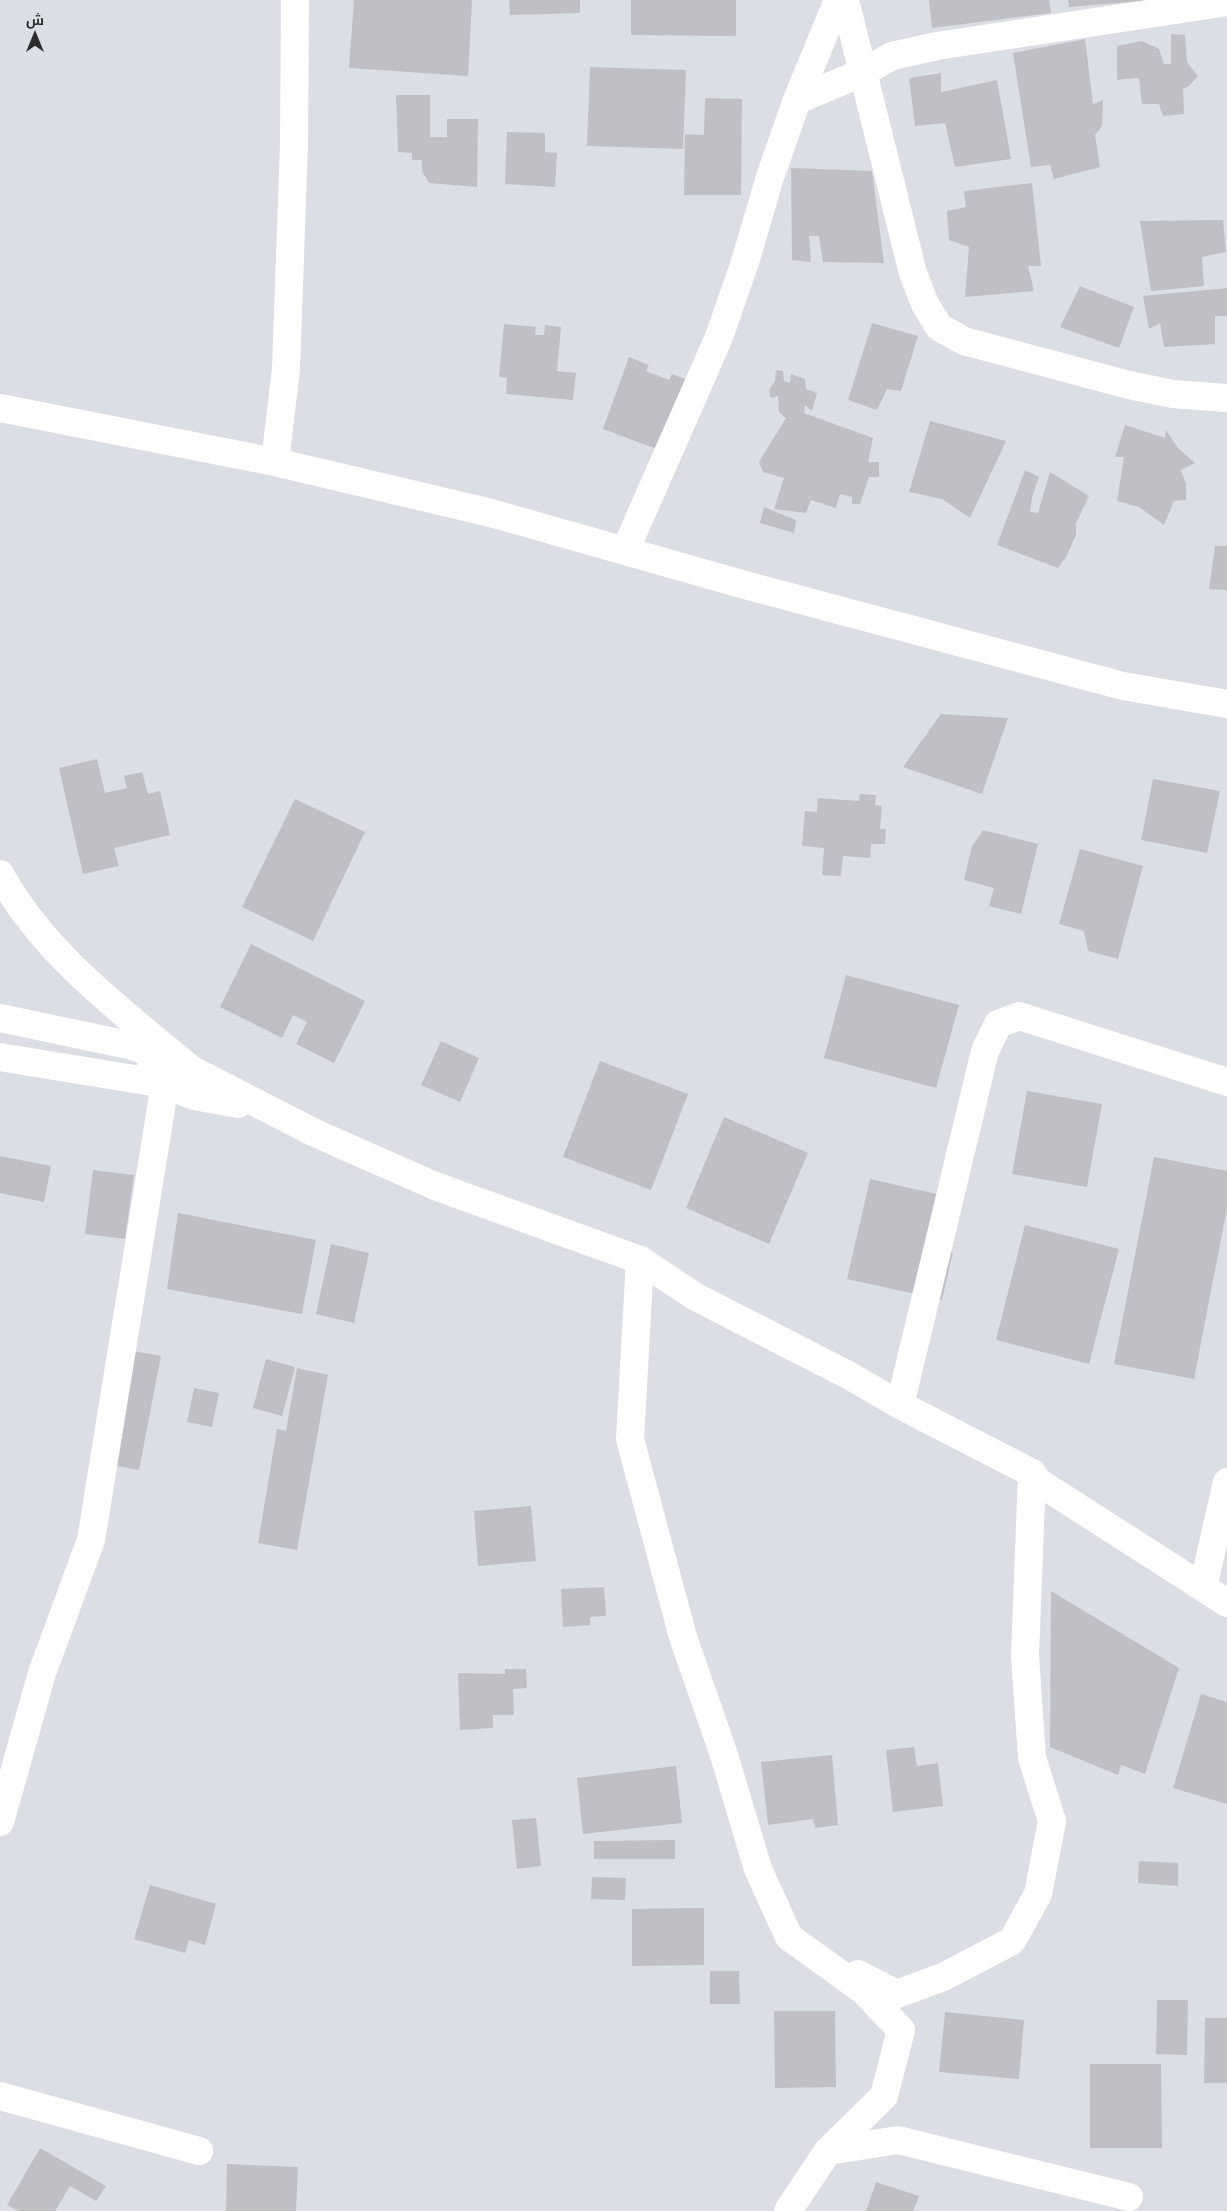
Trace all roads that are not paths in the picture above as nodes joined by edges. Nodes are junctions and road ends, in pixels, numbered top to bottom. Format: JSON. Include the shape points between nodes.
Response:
{"nodes":[{"id":1,"x":295,"y":0,"type":"edge"},
{"id":2,"x":838,"y":0,"type":"edge"},
{"id":3,"x":845,"y":0,"type":"edge"},
{"id":4,"x":1227,"y":2,"type":"edge"},
{"id":5,"x":864,"y":72,"type":"junction"},
{"id":6,"x":797,"y":100,"type":"junction"},
{"id":7,"x":1227,"y":398,"type":"edge"},
{"id":8,"x":0,"y":408,"type":"edge"},
{"id":9,"x":275,"y":462,"type":"junction"},
{"id":10,"x":625,"y":551,"type":"junction"},
{"id":11,"x":1227,"y":704,"type":"edge"},
{"id":12,"x":0,"y":874,"type":"edge"},
{"id":13,"x":0,"y":1018,"type":"edge"},
{"id":14,"x":133,"y":1046,"type":"junction"},
{"id":15,"x":0,"y":1057,"type":"edge"},
{"id":16,"x":194,"y":1071,"type":"junction"},
{"id":17,"x":1227,"y":1082,"type":"edge"},
{"id":18,"x":165,"y":1084,"type":"junction"},
{"id":19,"x":268,"y":1110,"type":"junction"},
{"id":20,"x":640,"y":1260,"type":"junction"},
{"id":21,"x":900,"y":1405,"type":"junction"},
{"id":22,"x":1032,"y":1472,"type":"junction"},
{"id":23,"x":1227,"y":1482,"type":"edge"},
{"id":24,"x":1203,"y":1587,"type":"junction"},
{"id":25,"x":1227,"y":1603,"type":"edge"},
{"id":26,"x":0,"y":1822,"type":"edge"},
{"id":27,"x":789,"y":1937,"type":"junction"},
{"id":28,"x":0,"y":2096,"type":"edge"},
{"id":29,"x":199,"y":2151,"type":"dead end"},
{"id":30,"x":828,"y":2151,"type":"junction"},
{"id":31,"x":1129,"y":2197,"type":"dead end"},
{"id":32,"x":788,"y":2211,"type":"edge"}],
"edges":[{"from":1,"to":9,"type":"street","via":[[294,144],[286,368]]},
{"from":2,"to":6,"type":"street"},
{"from":3,"to":5,"type":"street"},
{"from":4,"to":5,"type":"street","via":[[937,46],[892,56]]},
{"from":5,"to":6,"type":"street"},
{"from":5,"to":7,"type":"street","via":[[913,273],[925,304],[939,327],[964,341],[1129,385],[1173,394]]},
{"from":6,"to":10,"type":"street","via":[[719,336]]},
{"from":8,"to":9,"type":"street"},
{"from":9,"to":10,"type":"street","via":[[491,513]]},
{"from":10,"to":11,"type":"street","via":[[1123,686]]},
{"from":12,"to":16,"type":"street","via":[[52,947],[104,996]]},
{"from":13,"to":14,"type":"street"},
{"from":14,"to":16,"type":"street"},
{"from":14,"to":18,"type":"street"},
{"from":15,"to":18,"type":"street"},
{"from":16,"to":19,"type":"street"},
{"from":17,"to":21,"type":"street","via":[[1019,1016],[998,1024],[985,1051]]},
{"from":18,"to":19,"type":"street","via":[[194,1096]]},
{"from":18,"to":26,"type":"street","via":[[90,1540],[42,1673]]},
{"from":19,"to":20,"type":"street","via":[[436,1186]]},
{"from":20,"to":21,"type":"street","via":[[696,1297]]},
{"from":20,"to":27,"type":"street","via":[[630,1439],[683,1637],[724,1755],[758,1869]]},
{"from":21,"to":22,"type":"street"},
{"from":22,"to":24,"type":"street","via":[[1037,1480]]},
{"from":22,"to":27,"type":"street","via":[[1025,1656],[1032,1758],[1052,1821],[1038,1894],[1012,1941],[943,1977],[897,1994]]},
{"from":23,"to":24,"type":"street"},
{"from":24,"to":25,"type":"street"},
{"from":27,"to":30,"type":"street","via":[[864,1991],[901,2030],[884,2096]]},
{"from":28,"to":29,"type":"street"},
{"from":30,"to":31,"type":"street","via":[[898,2140]]},
{"from":30,"to":32,"type":"street"}]}
